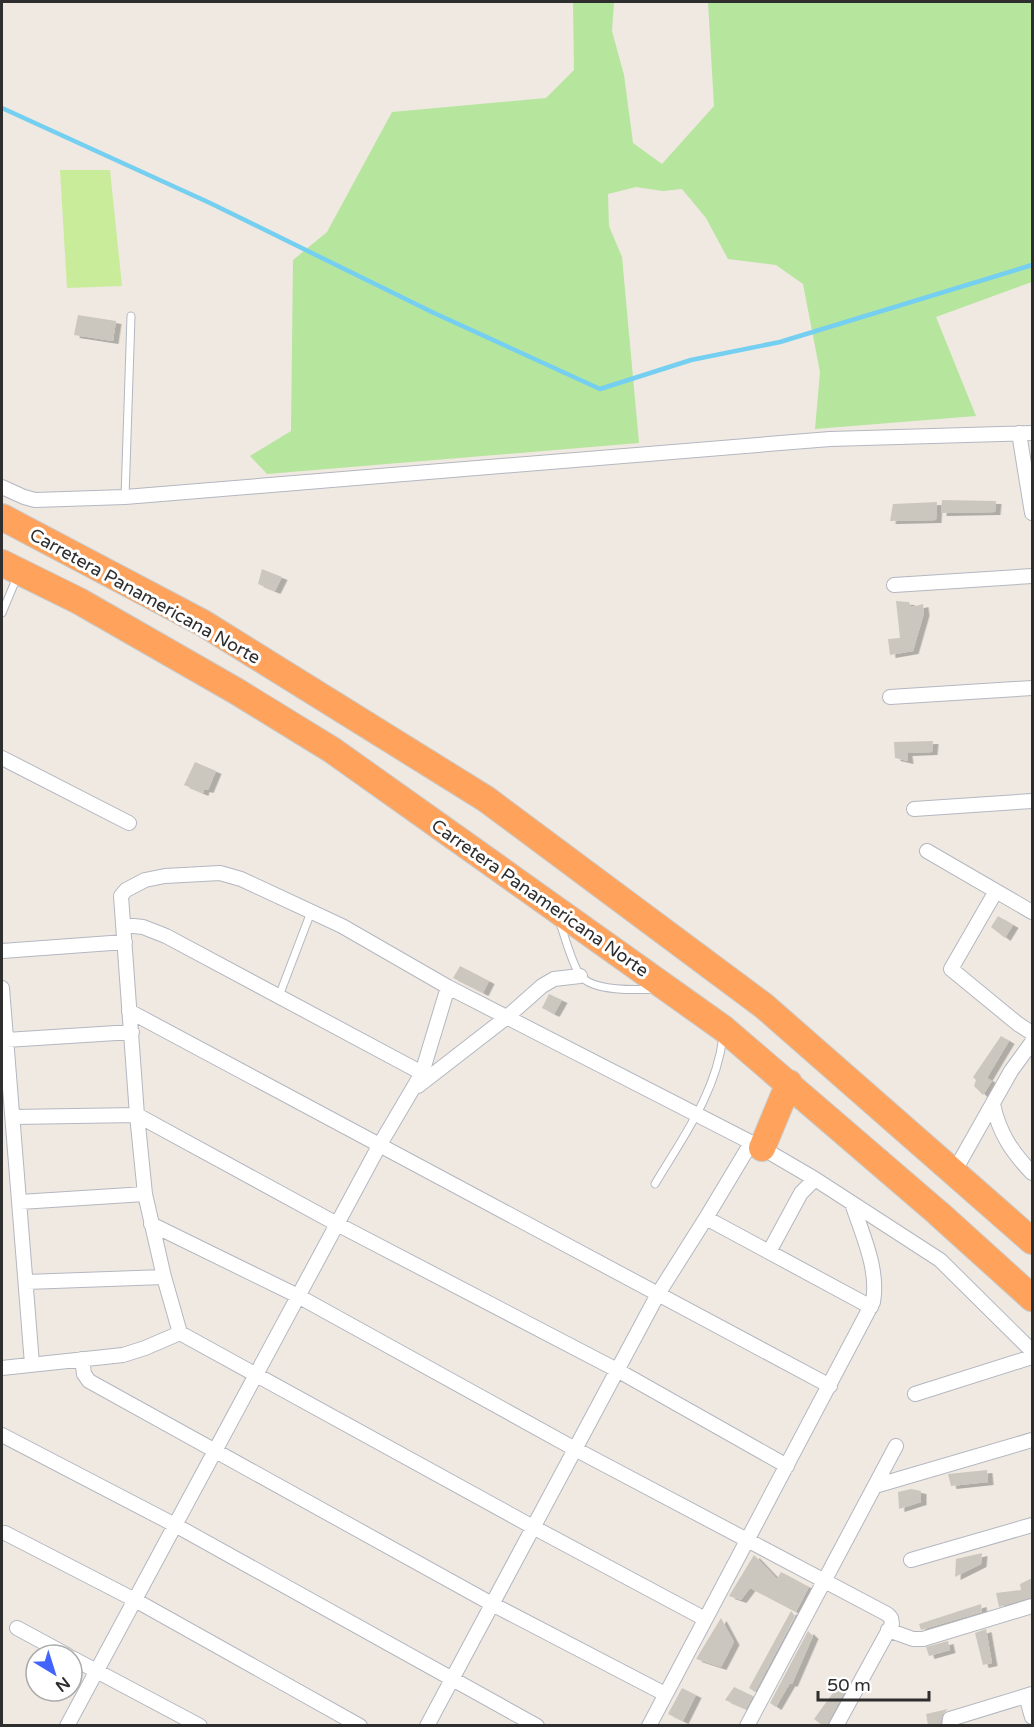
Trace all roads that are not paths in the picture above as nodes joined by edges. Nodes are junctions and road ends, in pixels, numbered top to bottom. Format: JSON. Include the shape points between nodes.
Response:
{"nodes":[{"id":1,"x":131,"y":316,"type":"dead end"},
{"id":2,"x":1025,"y":433,"type":"edge"},
{"id":3,"x":2,"y":487,"type":"edge"},
{"id":4,"x":125,"y":497,"type":"junction"},
{"id":5,"x":1032,"y":513,"type":"edge"},
{"id":6,"x":2,"y":517,"type":"edge"},
{"id":7,"x":10,"y":568,"type":"edge"},
{"id":8,"x":1032,"y":576,"type":"edge"},
{"id":9,"x":894,"y":585,"type":"dead end"},
{"id":10,"x":2,"y":613,"type":"edge"},
{"id":11,"x":1032,"y":688,"type":"edge"},
{"id":12,"x":890,"y":697,"type":"dead end"},
{"id":13,"x":2,"y":758,"type":"edge"},
{"id":14,"x":1032,"y":801,"type":"edge"},
{"id":15,"x":914,"y":809,"type":"dead end"},
{"id":16,"x":129,"y":823,"type":"dead end"},
{"id":17,"x":927,"y":851,"type":"dead end"},
{"id":18,"x":996,"y":891,"type":"junction"},
{"id":19,"x":554,"y":908,"type":"junction"},
{"id":20,"x":311,"y":912,"type":"junction"},
{"id":21,"x":1032,"y":912,"type":"edge"},
{"id":22,"x":124,"y":925,"type":"junction"},
{"id":23,"x":125,"y":942,"type":"junction"},
{"id":24,"x":2,"y":951,"type":"edge"},
{"id":25,"x":580,"y":976,"type":"junction"},
{"id":26,"x":448,"y":987,"type":"junction"},
{"id":27,"x":2,"y":988,"type":"edge"},
{"id":28,"x":667,"y":988,"type":"junction"},
{"id":29,"x":279,"y":996,"type":"junction"},
{"id":30,"x":129,"y":1011,"type":"junction"},
{"id":31,"x":507,"y":1017,"type":"junction"},
{"id":32,"x":724,"y":1029,"type":"junction"},
{"id":33,"x":132,"y":1032,"type":"junction"},
{"id":34,"x":1032,"y":1033,"type":"edge"},
{"id":35,"x":6,"y":1040,"type":"junction"},
{"id":36,"x":1032,"y":1042,"type":"edge"},
{"id":37,"x":422,"y":1073,"type":"junction"},
{"id":38,"x":789,"y":1083,"type":"junction"},
{"id":39,"x":411,"y":1091,"type":"junction"},
{"id":40,"x":993,"y":1104,"type":"junction"},
{"id":41,"x":137,"y":1115,"type":"junction"},
{"id":42,"x":697,"y":1115,"type":"junction"},
{"id":43,"x":13,"y":1117,"type":"junction"},
{"id":44,"x":379,"y":1146,"type":"junction"},
{"id":45,"x":756,"y":1146,"type":"junction"},
{"id":46,"x":954,"y":1172,"type":"junction"},
{"id":47,"x":1032,"y":1173,"type":"edge"},
{"id":48,"x":814,"y":1179,"type":"junction"},
{"id":49,"x":655,"y":1184,"type":"dead end"},
{"id":50,"x":145,"y":1194,"type":"junction"},
{"id":51,"x":20,"y":1202,"type":"junction"},
{"id":52,"x":852,"y":1203,"type":"junction"},
{"id":53,"x":706,"y":1218,"type":"junction"},
{"id":54,"x":152,"y":1224,"type":"junction"},
{"id":55,"x":337,"y":1224,"type":"junction"},
{"id":56,"x":1032,"y":1241,"type":"edge"},
{"id":57,"x":768,"y":1252,"type":"junction"},
{"id":58,"x":164,"y":1277,"type":"junction"},
{"id":59,"x":26,"y":1282,"type":"junction"},
{"id":60,"x":658,"y":1294,"type":"junction"},
{"id":61,"x":298,"y":1296,"type":"junction"},
{"id":62,"x":1032,"y":1298,"type":"edge"},
{"id":63,"x":871,"y":1307,"type":"junction"},
{"id":64,"x":180,"y":1333,"type":"junction"},
{"id":65,"x":1032,"y":1351,"type":"edge"},
{"id":66,"x":1032,"y":1357,"type":"edge"},
{"id":67,"x":82,"y":1359,"type":"junction"},
{"id":68,"x":32,"y":1364,"type":"junction"},
{"id":69,"x":2,"y":1368,"type":"edge"},
{"id":70,"x":617,"y":1370,"type":"junction"},
{"id":71,"x":256,"y":1374,"type":"junction"},
{"id":72,"x":830,"y":1386,"type":"junction"},
{"id":73,"x":915,"y":1394,"type":"dead end"},
{"id":74,"x":2,"y":1435,"type":"edge"},
{"id":75,"x":1032,"y":1440,"type":"edge"},
{"id":76,"x":896,"y":1446,"type":"dead end"},
{"id":77,"x":574,"y":1449,"type":"junction"},
{"id":78,"x":215,"y":1450,"type":"junction"},
{"id":79,"x":787,"y":1466,"type":"junction"},
{"id":80,"x":875,"y":1486,"type":"junction"},
{"id":81,"x":175,"y":1525,"type":"junction"},
{"id":82,"x":1032,"y":1526,"type":"edge"},
{"id":83,"x":533,"y":1527,"type":"junction"},
{"id":84,"x":5,"y":1533,"type":"dead end"},
{"id":85,"x":748,"y":1540,"type":"junction"},
{"id":86,"x":911,"y":1560,"type":"dead end"},
{"id":87,"x":824,"y":1582,"type":"junction"},
{"id":88,"x":135,"y":1600,"type":"junction"},
{"id":89,"x":492,"y":1604,"type":"junction"},
{"id":90,"x":1032,"y":1606,"type":"edge"},
{"id":91,"x":705,"y":1619,"type":"junction"},
{"id":92,"x":17,"y":1628,"type":"dead end"},
{"id":93,"x":888,"y":1630,"type":"junction"},
{"id":94,"x":45,"y":1643,"type":"edge"},
{"id":95,"x":84,"y":1664,"type":"edge"},
{"id":96,"x":97,"y":1671,"type":"junction"},
{"id":97,"x":451,"y":1679,"type":"junction"},
{"id":98,"x":665,"y":1694,"type":"junction"},
{"id":99,"x":1029,"y":1695,"type":"edge"},
{"id":100,"x":1032,"y":1718,"type":"edge"},
{"id":101,"x":67,"y":1725,"type":"edge"},
{"id":102,"x":200,"y":1725,"type":"edge"},
{"id":103,"x":360,"y":1725,"type":"edge"},
{"id":104,"x":427,"y":1725,"type":"edge"},
{"id":105,"x":537,"y":1725,"type":"edge"},
{"id":106,"x":649,"y":1725,"type":"edge"},
{"id":107,"x":747,"y":1725,"type":"edge"},
{"id":108,"x":836,"y":1725,"type":"edge"},
{"id":109,"x":949,"y":1725,"type":"edge"}],
"edges":[{"from":1,"to":4,"type":"lane"},
{"from":2,"to":4,"type":"street","via":[[830,440]]},
{"from":2,"to":5,"type":"street"},
{"from":3,"to":4,"type":"street","via":[[34,500]]},
{"from":6,"to":46,"type":"highway","name":"Carretera Panamericana Norte","via":[[203,623],[486,799],[764,1006]]},
{"from":7,"to":10,"type":"lane"},
{"from":7,"to":19,"type":"highway","name":"Carretera Panamericana Norte","via":[[79,601],[198,668],[332,750]]},
{"from":8,"to":9,"type":"street"},
{"from":11,"to":12,"type":"street"},
{"from":13,"to":16,"type":"street"},
{"from":14,"to":15,"type":"street"},
{"from":17,"to":18,"type":"street"},
{"from":18,"to":21,"type":"street"},
{"from":18,"to":34,"type":"street","via":[[951,969]]},
{"from":19,"to":25,"type":"lane"},
{"from":19,"to":28,"type":"highway","name":"Carretera Panamericana Norte"},
{"from":20,"to":22,"type":"street","via":[[241,879],[206,873],[165,876],[130,887],[121,896]]},
{"from":20,"to":26,"type":"street"},
{"from":20,"to":29,"type":"lane"},
{"from":22,"to":23,"type":"street"},
{"from":22,"to":29,"type":"street","via":[[166,936]]},
{"from":23,"to":24,"type":"street"},
{"from":23,"to":30,"type":"street"},
{"from":25,"to":28,"type":"lane","via":[[601,987]]},
{"from":25,"to":31,"type":"street","via":[[554,979]]},
{"from":26,"to":31,"type":"street"},
{"from":26,"to":37,"type":"street"},
{"from":27,"to":35,"type":"street"},
{"from":28,"to":32,"type":"highway","name":"Carretera Panamericana Norte"},
{"from":29,"to":37,"type":"street"},
{"from":30,"to":33,"type":"street"},
{"from":30,"to":44,"type":"street"},
{"from":31,"to":39,"type":"street"},
{"from":31,"to":42,"type":"street"},
{"from":32,"to":38,"type":"highway","name":"Carretera Panamericana Norte"},
{"from":32,"to":42,"type":"lane","via":[[714,1078]]},
{"from":33,"to":35,"type":"street"},
{"from":33,"to":41,"type":"street"},
{"from":35,"to":43,"type":"street"},
{"from":36,"to":40,"type":"street"},
{"from":37,"to":39,"type":"street"},
{"from":38,"to":45,"type":"highway"},
{"from":38,"to":62,"type":"highway","name":"Carretera Panamericana Norte"},
{"from":39,"to":44,"type":"street"},
{"from":40,"to":46,"type":"street"},
{"from":40,"to":47,"type":"street","via":[[998,1128]]},
{"from":41,"to":43,"type":"street"},
{"from":41,"to":50,"type":"street"},
{"from":41,"to":55,"type":"street"},
{"from":42,"to":45,"type":"street"},
{"from":42,"to":49,"type":"lane"},
{"from":43,"to":51,"type":"street"},
{"from":44,"to":55,"type":"street"},
{"from":44,"to":60,"type":"street"},
{"from":45,"to":48,"type":"street"},
{"from":45,"to":53,"type":"street"},
{"from":46,"to":56,"type":"highway","name":"Carretera Panamericana Norte"},
{"from":48,"to":52,"type":"street"},
{"from":48,"to":57,"type":"street","via":[[796,1200]]},
{"from":50,"to":51,"type":"street"},
{"from":50,"to":54,"type":"street"},
{"from":51,"to":59,"type":"street"},
{"from":52,"to":63,"type":"street","via":[[876,1287]]},
{"from":52,"to":65,"type":"street","via":[[940,1260]]},
{"from":53,"to":57,"type":"street"},
{"from":53,"to":60,"type":"street"},
{"from":54,"to":58,"type":"street"},
{"from":54,"to":61,"type":"street"},
{"from":55,"to":61,"type":"street"},
{"from":55,"to":70,"type":"street"},
{"from":57,"to":63,"type":"street"},
{"from":58,"to":59,"type":"street"},
{"from":58,"to":64,"type":"street"},
{"from":59,"to":68,"type":"street"},
{"from":60,"to":70,"type":"street"},
{"from":60,"to":72,"type":"street"},
{"from":61,"to":71,"type":"street"},
{"from":61,"to":77,"type":"street"},
{"from":63,"to":72,"type":"street"},
{"from":64,"to":67,"type":"street","via":[[123,1355]]},
{"from":64,"to":71,"type":"street"},
{"from":66,"to":73,"type":"street"},
{"from":67,"to":68,"type":"street"},
{"from":67,"to":78,"type":"street","via":[[89,1381]]},
{"from":68,"to":69,"type":"street"},
{"from":70,"to":77,"type":"street"},
{"from":70,"to":79,"type":"street"},
{"from":71,"to":78,"type":"street"},
{"from":71,"to":83,"type":"street"},
{"from":72,"to":79,"type":"street"},
{"from":74,"to":81,"type":"street"},
{"from":75,"to":80,"type":"street"},
{"from":76,"to":80,"type":"street"},
{"from":77,"to":83,"type":"street"},
{"from":77,"to":85,"type":"street"},
{"from":78,"to":81,"type":"street"},
{"from":78,"to":89,"type":"street"},
{"from":79,"to":85,"type":"street"},
{"from":80,"to":87,"type":"street"},
{"from":81,"to":88,"type":"street"},
{"from":81,"to":97,"type":"street"},
{"from":82,"to":86,"type":"street"},
{"from":83,"to":89,"type":"street"},
{"from":83,"to":91,"type":"street"},
{"from":84,"to":88,"type":"street"},
{"from":85,"to":87,"type":"street"},
{"from":85,"to":91,"type":"street"},
{"from":87,"to":93,"type":"street","via":[[887,1614],[892,1624]]},
{"from":87,"to":107,"type":"street"},
{"from":88,"to":96,"type":"street"},
{"from":88,"to":103,"type":"street"},
{"from":89,"to":97,"type":"street"},
{"from":89,"to":98,"type":"street"},
{"from":90,"to":93,"type":"street","via":[[923,1639]]},
{"from":91,"to":98,"type":"street"},
{"from":92,"to":94,"type":"street"},
{"from":93,"to":108,"type":"street"},
{"from":95,"to":96,"type":"street"},
{"from":96,"to":101,"type":"street"},
{"from":96,"to":102,"type":"street"},
{"from":97,"to":104,"type":"street"},
{"from":97,"to":105,"type":"street"},
{"from":98,"to":106,"type":"street"},
{"from":99,"to":100,"type":"street"},
{"from":99,"to":109,"type":"street","via":[[950,1719]]}]}
